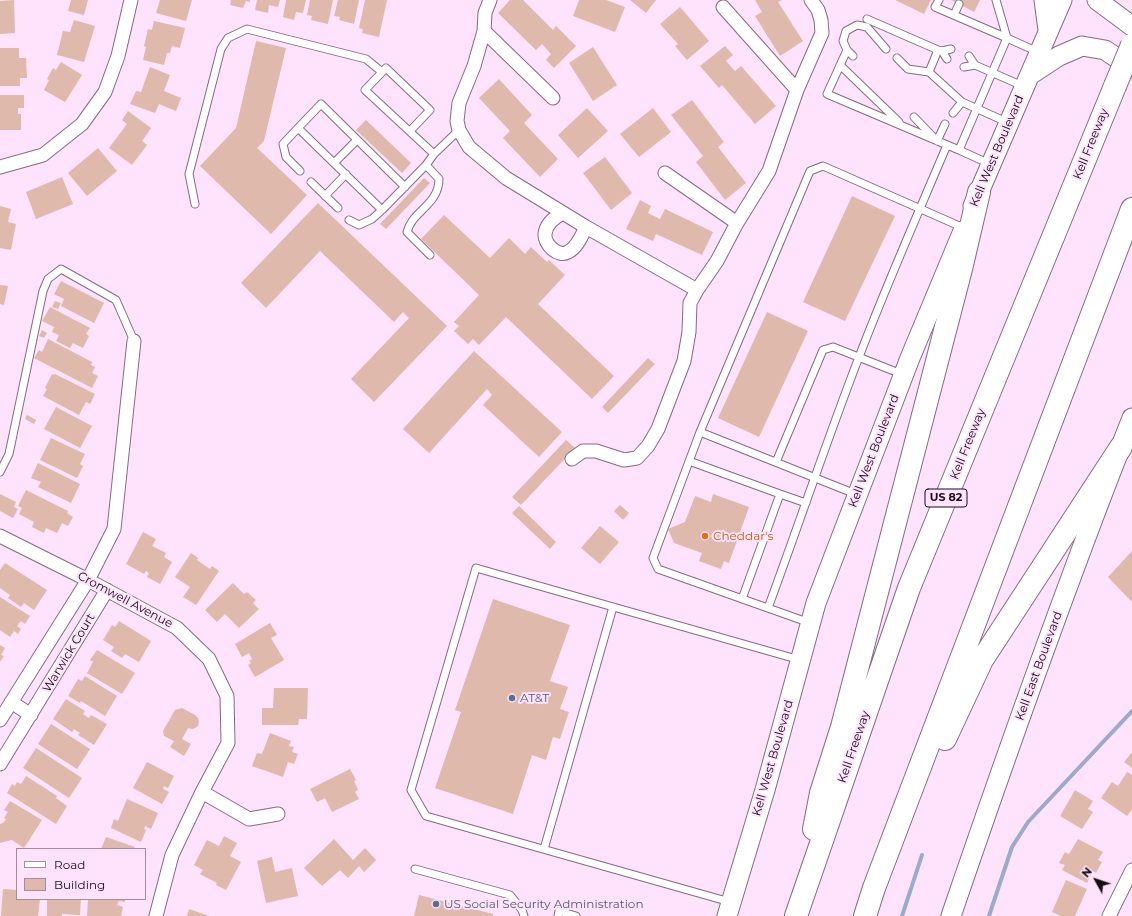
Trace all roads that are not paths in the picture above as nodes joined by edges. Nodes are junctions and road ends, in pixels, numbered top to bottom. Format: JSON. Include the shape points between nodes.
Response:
{"nodes":[{"id":1,"x":131,"y":0,"type":"edge"},
{"id":2,"x":490,"y":0,"type":"edge"},
{"id":3,"x":811,"y":0,"type":"edge"},
{"id":4,"x":939,"y":0,"type":"edge"},
{"id":5,"x":996,"y":0,"type":"edge"},
{"id":6,"x":1044,"y":0,"type":"edge"},
{"id":7,"x":1062,"y":0,"type":"edge"},
{"id":8,"x":1097,"y":0,"type":"edge"},
{"id":9,"x":959,"y":4,"type":"dead end"},
{"id":10,"x":723,"y":7,"type":"dead end"},
{"id":11,"x":954,"y":16,"type":"junction"},
{"id":12,"x":867,"y":19,"type":"dead end"},
{"id":13,"x":1132,"y":26,"type":"edge"},
{"id":14,"x":484,"y":31,"type":"junction"},
{"id":15,"x":1048,"y":32,"type":"junction"},
{"id":16,"x":1007,"y":38,"type":"junction"},
{"id":17,"x":1132,"y":45,"type":"edge"},
{"id":18,"x":886,"y":49,"type":"dead end"},
{"id":19,"x":951,"y":49,"type":"dead end"},
{"id":20,"x":847,"y":50,"type":"junction"},
{"id":21,"x":940,"y":50,"type":"junction"},
{"id":22,"x":1040,"y":53,"type":"junction"},
{"id":23,"x":853,"y":56,"type":"dead end"},
{"id":24,"x":969,"y":56,"type":"dead end"},
{"id":25,"x":896,"y":58,"type":"dead end"},
{"id":26,"x":947,"y":59,"type":"dead end"},
{"id":27,"x":975,"y":65,"type":"junction"},
{"id":28,"x":840,"y":66,"type":"junction"},
{"id":29,"x":964,"y":66,"type":"dead end"},
{"id":30,"x":1132,"y":68,"type":"edge"},
{"id":31,"x":382,"y":72,"type":"junction"},
{"id":32,"x":929,"y":72,"type":"junction"},
{"id":33,"x":992,"y":73,"type":"junction"},
{"id":34,"x":1027,"y":81,"type":"junction"},
{"id":35,"x":797,"y":90,"type":"junction"},
{"id":36,"x":553,"y":98,"type":"dead end"},
{"id":37,"x":962,"y":102,"type":"junction"},
{"id":38,"x":976,"y":109,"type":"junction"},
{"id":39,"x":953,"y":113,"type":"dead end"},
{"id":40,"x":914,"y":117,"type":"dead end"},
{"id":41,"x":1009,"y":123,"type":"junction"},
{"id":42,"x":945,"y":124,"type":"dead end"},
{"id":43,"x":902,"y":125,"type":"junction"},
{"id":44,"x":298,"y":128,"type":"junction"},
{"id":45,"x":458,"y":130,"type":"junction"},
{"id":46,"x":410,"y":131,"type":"junction"},
{"id":47,"x":357,"y":140,"type":"junction"},
{"id":48,"x":937,"y":141,"type":"junction"},
{"id":49,"x":947,"y":145,"type":"junction"},
{"id":50,"x":959,"y":150,"type":"junction"},
{"id":51,"x":434,"y":154,"type":"junction"},
{"id":52,"x":334,"y":163,"type":"junction"},
{"id":53,"x":991,"y":164,"type":"junction"},
{"id":54,"x":426,"y":165,"type":"junction"},
{"id":55,"x":0,"y":167,"type":"edge"},
{"id":56,"x":300,"y":171,"type":"dead end"},
{"id":57,"x":665,"y":173,"type":"dead end"},
{"id":58,"x":346,"y":174,"type":"junction"},
{"id":59,"x":311,"y":182,"type":"dead end"},
{"id":60,"x":405,"y":187,"type":"junction"},
{"id":61,"x":979,"y":192,"type":"junction"},
{"id":62,"x":325,"y":196,"type":"junction"},
{"id":63,"x":195,"y":204,"type":"dead end"},
{"id":64,"x":338,"y":208,"type":"dead end"},
{"id":65,"x":920,"y":209,"type":"junction"},
{"id":66,"x":1132,"y":209,"type":"edge"},
{"id":67,"x":382,"y":210,"type":"junction"},
{"id":68,"x":563,"y":213,"type":"junction"},
{"id":69,"x":349,"y":220,"type":"dead end"},
{"id":70,"x":737,"y":223,"type":"junction"},
{"id":71,"x":586,"y":227,"type":"junction"},
{"id":72,"x":964,"y":228,"type":"junction"},
{"id":73,"x":430,"y":255,"type":"dead end"},
{"id":74,"x":697,"y":290,"type":"junction"},
{"id":75,"x":134,"y":341,"type":"joint"},
{"id":76,"x":859,"y":357,"type":"junction"},
{"id":77,"x":904,"y":375,"type":"junction"},
{"id":78,"x":1132,"y":418,"type":"edge"},
{"id":79,"x":700,"y":432,"type":"junction"},
{"id":80,"x":1121,"y":447,"type":"junction"},
{"id":81,"x":572,"y":459,"type":"dead end"},
{"id":82,"x":689,"y":461,"type":"junction"},
{"id":83,"x":776,"y":462,"type":"junction"},
{"id":84,"x":0,"y":472,"type":"edge"},
{"id":85,"x":814,"y":477,"type":"junction"},
{"id":86,"x":780,"y":494,"type":"junction"},
{"id":87,"x":858,"y":495,"type":"junction"},
{"id":88,"x":806,"y":503,"type":"junction"},
{"id":89,"x":0,"y":536,"type":"edge"},
{"id":90,"x":88,"y":580,"type":"junction"},
{"id":91,"x":107,"y":590,"type":"junction"},
{"id":92,"x":742,"y":599,"type":"junction"},
{"id":93,"x":613,"y":607,"type":"junction"},
{"id":94,"x":768,"y":608,"type":"junction"},
{"id":95,"x":811,"y":623,"type":"junction"},
{"id":96,"x":801,"y":660,"type":"junction"},
{"id":97,"x":11,"y":702,"type":"junction"},
{"id":98,"x":31,"y":715,"type":"junction"},
{"id":99,"x":0,"y":720,"type":"edge"},
{"id":100,"x":0,"y":764,"type":"edge"},
{"id":101,"x":202,"y":792,"type":"junction"},
{"id":102,"x":278,"y":814,"type":"dead end"},
{"id":103,"x":544,"y":850,"type":"junction"},
{"id":104,"x":415,"y":870,"type":"dead end"},
{"id":105,"x":1132,"y":870,"type":"edge"},
{"id":106,"x":874,"y":888,"type":"junction"},
{"id":107,"x":729,"y":909,"type":"edge"},
{"id":108,"x":797,"y":912,"type":"edge"},
{"id":109,"x":156,"y":916,"type":"edge"},
{"id":110,"x":524,"y":916,"type":"edge"},
{"id":111,"x":558,"y":916,"type":"edge"},
{"id":112,"x":576,"y":916,"type":"edge"},
{"id":113,"x":865,"y":916,"type":"edge"},
{"id":114,"x":951,"y":916,"type":"edge"},
{"id":115,"x":1109,"y":916,"type":"edge"}],
"edges":[{"from":1,"to":55,"type":"street","via":[[118,56],[105,92],[82,124],[44,155]]},
{"from":2,"to":14,"type":"street","via":[[485,13]]},
{"from":3,"to":35,"type":"street","via":[[818,10],[822,33]]},
{"from":4,"to":11,"type":"lane","via":[[935,8]]},
{"from":5,"to":16,"type":"lane"},
{"from":6,"to":15,"type":"main road"},
{"from":7,"to":15,"type":"main road","name":"Kell West Boulevard"},
{"from":8,"to":13,"type":"main road"},
{"from":9,"to":11,"type":"lane"},
{"from":10,"to":35,"type":"street"},
{"from":11,"to":16,"type":"lane"},
{"from":12,"to":21,"type":"lane"},
{"from":14,"to":36,"type":"street"},
{"from":14,"to":45,"type":"street","via":[[474,66],[459,103]]},
{"from":15,"to":22,"type":"main road","name":"Kell West Boulevard"},
{"from":16,"to":22,"type":"lane"},
{"from":16,"to":33,"type":"lane"},
{"from":17,"to":108,"type":"highway","name":"Kell Freeway","number":"US 82","bridge":true,"via":[[909,588]]},
{"from":18,"to":20,"type":"lane","via":[[867,27],[857,25],[846,30],[843,41]]},
{"from":19,"to":21,"type":"lane"},
{"from":20,"to":23,"type":"lane"},
{"from":20,"to":28,"type":"lane"},
{"from":21,"to":26,"type":"lane"},
{"from":21,"to":32,"type":"lane"},
{"from":22,"to":34,"type":"main road","name":"Kell West Boulevard"},
{"from":24,"to":27,"type":"lane"},
{"from":25,"to":32,"type":"lane","via":[[908,69]]},
{"from":27,"to":29,"type":"lane"},
{"from":27,"to":33,"type":"lane"},
{"from":28,"to":43,"type":"lane"},
{"from":28,"to":43,"type":"lane","via":[[828,94]]},
{"from":30,"to":34,"type":"main road","via":[[1105,50],[1082,46],[1058,56]]},
{"from":31,"to":46,"type":"lane","via":[[365,90]]},
{"from":31,"to":46,"type":"lane","via":[[386,68],[430,110]]},
{"from":31,"to":63,"type":"lane","via":[[366,59],[247,29],[228,38],[221,49],[189,174]]},
{"from":32,"to":37,"type":"lane"},
{"from":33,"to":34,"type":"lane"},
{"from":33,"to":38,"type":"lane"},
{"from":34,"to":41,"type":"main road","name":"Kell West Boulevard"},
{"from":35,"to":70,"type":"street","via":[[769,171]]},
{"from":37,"to":38,"type":"lane"},
{"from":37,"to":39,"type":"lane"},
{"from":38,"to":41,"type":"lane"},
{"from":38,"to":50,"type":"lane"},
{"from":40,"to":48,"type":"lane"},
{"from":41,"to":53,"type":"main road","name":"Kell West Boulevard"},
{"from":42,"to":48,"type":"lane"},
{"from":43,"to":48,"type":"lane"},
{"from":44,"to":47,"type":"lane","via":[[321,104]]},
{"from":44,"to":52,"type":"lane"},
{"from":44,"to":56,"type":"lane","via":[[283,144],[286,156]]},
{"from":45,"to":51,"type":"lane"},
{"from":45,"to":68,"type":"street","via":[[469,147],[506,178]]},
{"from":46,"to":51,"type":"lane"},
{"from":47,"to":52,"type":"lane"},
{"from":47,"to":60,"type":"lane"},
{"from":48,"to":49,"type":"lane"},
{"from":49,"to":50,"type":"lane"},
{"from":49,"to":65,"type":"lane"},
{"from":50,"to":53,"type":"lane"},
{"from":51,"to":54,"type":"lane"},
{"from":52,"to":58,"type":"lane"},
{"from":53,"to":61,"type":"main road","name":"Kell West Boulevard"},
{"from":54,"to":60,"type":"lane"},
{"from":54,"to":73,"type":"lane","via":[[439,179],[439,188],[433,199],[409,225],[407,232]]},
{"from":57,"to":70,"type":"street"},
{"from":58,"to":62,"type":"lane"},
{"from":58,"to":67,"type":"lane"},
{"from":59,"to":62,"type":"lane"},
{"from":60,"to":67,"type":"lane"},
{"from":61,"to":72,"type":"main road","name":"Kell West Boulevard"},
{"from":61,"to":108,"type":"highway","via":[[842,726],[821,793]]},
{"from":62,"to":64,"type":"lane"},
{"from":65,"to":72,"type":"lane"},
{"from":65,"to":76,"type":"lane"},
{"from":65,"to":79,"type":"lane","via":[[823,166],[810,171]]},
{"from":66,"to":106,"type":"highway"},
{"from":67,"to":69,"type":"lane","via":[[360,225]]},
{"from":68,"to":71,"type":"street"},
{"from":68,"to":71,"type":"street","via":[[554,218],[544,234],[546,241],[556,252],[569,252]]},
{"from":70,"to":74,"type":"street","via":[[717,261]]},
{"from":71,"to":74,"type":"street"},
{"from":72,"to":77,"type":"main road","name":"Kell West Boulevard"},
{"from":74,"to":81,"type":"street","via":[[690,302],[689,332],[684,361],[658,429],[648,446],[637,458],[624,460],[583,451]]},
{"from":75,"to":84,"type":"lane","via":[[116,300],[61,269],[48,279],[43,291],[9,454]]},
{"from":75,"to":90,"type":"street","name":"Warwick Court","via":[[114,529]]},
{"from":76,"to":77,"type":"lane"},
{"from":76,"to":83,"type":"lane","via":[[833,347],[823,350]]},
{"from":76,"to":85,"type":"lane"},
{"from":77,"to":87,"type":"main road","name":"Kell West Boulevard"},
{"from":78,"to":80,"type":"main road","name":"Kell East Boulevard"},
{"from":79,"to":82,"type":"lane"},
{"from":79,"to":83,"type":"lane"},
{"from":80,"to":106,"type":"highway","via":[[982,660]]},
{"from":80,"to":114,"type":"main road","name":"Kell East Boulevard","via":[[1100,498]]},
{"from":82,"to":86,"type":"lane"},
{"from":82,"to":92,"type":"lane","via":[[653,558],[658,569]]},
{"from":83,"to":85,"type":"lane"},
{"from":85,"to":87,"type":"lane"},
{"from":85,"to":88,"type":"lane"},
{"from":86,"to":88,"type":"lane"},
{"from":86,"to":92,"type":"lane"},
{"from":87,"to":95,"type":"main road","name":"Kell West Boulevard","via":[[816,603]]},
{"from":88,"to":94,"type":"lane"},
{"from":89,"to":90,"type":"street","name":"Cromwell Avenue"},
{"from":90,"to":91,"type":"street","name":"Cromwell Avenue"},
{"from":90,"to":97,"type":"street","name":"Warwick Court"},
{"from":91,"to":98,"type":"street","name":"Warwick Court"},
{"from":91,"to":101,"type":"street","name":"Cromwell Avenue","via":[[177,628],[209,659],[227,696],[228,743]]},
{"from":92,"to":94,"type":"lane"},
{"from":93,"to":96,"type":"lane"},
{"from":93,"to":103,"type":"lane"},
{"from":93,"to":103,"type":"lane","via":[[476,568],[411,790],[426,816]]},
{"from":94,"to":95,"type":"lane"},
{"from":95,"to":96,"type":"main road","name":"Kell West Boulevard"},
{"from":96,"to":107,"type":"main road","name":"Kell West Boulevard"},
{"from":97,"to":98,"type":"street"},
{"from":97,"to":99,"type":"street","name":"Warwick Court"},
{"from":98,"to":100,"type":"street","name":"Warwick Court"},
{"from":101,"to":102,"type":"street","via":[[249,819]]},
{"from":101,"to":109,"type":"street","name":"Cromwell Avenue","via":[[172,855]]},
{"from":103,"to":107,"type":"lane"},
{"from":104,"to":110,"type":"lane","via":[[510,895]]},
{"from":105,"to":115,"type":"street"},
{"from":106,"to":113,"type":"highway"},
{"from":111,"to":112,"type":"lane","via":[[559,912]]}]}
